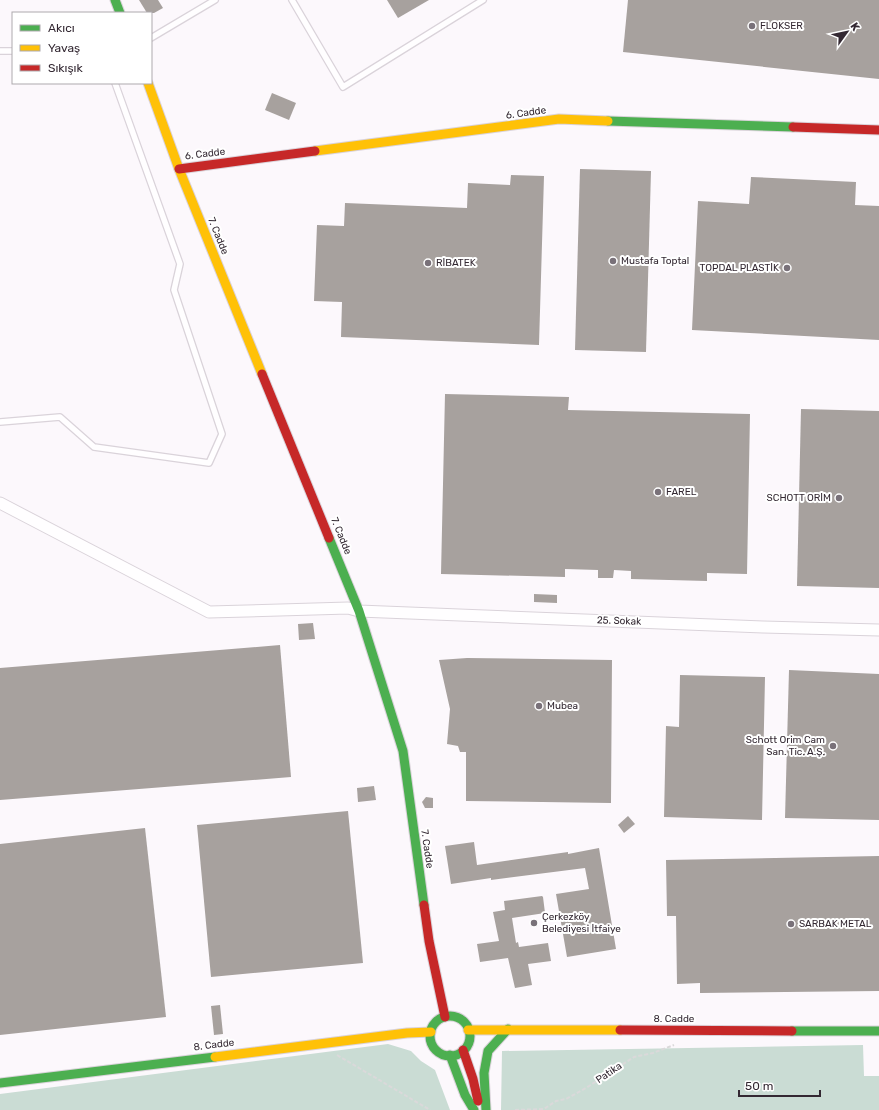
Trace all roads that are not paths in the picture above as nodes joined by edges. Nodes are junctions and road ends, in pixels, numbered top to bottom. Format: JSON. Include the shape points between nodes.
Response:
{"nodes":[{"id":1,"x":115,"y":0,"type":"edge"},
{"id":2,"x":215,"y":0,"type":"edge"},
{"id":3,"x":292,"y":0,"type":"edge"},
{"id":4,"x":483,"y":0,"type":"edge"},
{"id":5,"x":120,"y":12,"type":"edge"},
{"id":6,"x":152,"y":37,"type":"edge"},
{"id":7,"x":0,"y":51,"type":"edge"},
{"id":8,"x":12,"y":51,"type":"edge"},
{"id":9,"x":115,"y":84,"type":"edge"},
{"id":10,"x":148,"y":84,"type":"edge"},
{"id":11,"x":879,"y":130,"type":"edge"},
{"id":12,"x":179,"y":169,"type":"junction"},
{"id":13,"x":0,"y":422,"type":"edge"},
{"id":14,"x":0,"y":503,"type":"edge"},
{"id":15,"x":359,"y":611,"type":"junction"},
{"id":16,"x":879,"y":630,"type":"edge"},
{"id":17,"x":445,"y":1016,"type":"junction"},
{"id":18,"x":508,"y":1029,"type":"junction"},
{"id":19,"x":468,"y":1030,"type":"junction"},
{"id":20,"x":879,"y":1031,"type":"edge"},
{"id":21,"x":430,"y":1032,"type":"junction"},
{"id":22,"x":463,"y":1050,"type":"junction"},
{"id":23,"x":450,"y":1055,"type":"junction"},
{"id":24,"x":0,"y":1083,"type":"edge"},
{"id":25,"x":474,"y":1110,"type":"edge"},
{"id":26,"x":479,"y":1110,"type":"edge"},
{"id":27,"x":486,"y":1110,"type":"edge"}],
"edges":[{"from":1,"to":5,"type":"street"},
{"from":2,"to":6,"type":"lane"},
{"from":3,"to":4,"type":"lane","via":[[343,87]]},
{"from":7,"to":8,"type":"lane"},
{"from":9,"to":13,"type":"lane","via":[[180,264],[174,290],[222,434],[209,463],[94,448],[60,417]]},
{"from":10,"to":12,"type":"street","name":"7. Cadde"},
{"from":11,"to":12,"type":"street","name":"6. Cadde","via":[[559,119]]},
{"from":12,"to":15,"type":"street","name":"7. Cadde"},
{"from":14,"to":15,"type":"street","name":"25. Sokak","via":[[209,612],[348,608]]},
{"from":15,"to":16,"type":"street","name":"25. Sokak"},
{"from":15,"to":17,"type":"street","name":"7. Cadde","via":[[403,751],[429,941]]},
{"from":17,"to":19,"type":"street","via":[[457,1017],[465,1023]]},
{"from":17,"to":21,"type":"street","via":[[435,1023]]},
{"from":18,"to":19,"type":"street","name":"8. Cadde"},
{"from":18,"to":20,"type":"street","name":"8. Cadde"},
{"from":18,"to":27,"type":"street","via":[[488,1051],[484,1073]]},
{"from":19,"to":22,"type":"street","via":[[468,1042]]},
{"from":21,"to":23,"type":"street","via":[[433,1046],[440,1053]]},
{"from":21,"to":24,"type":"street","name":"8. Cadde"},
{"from":22,"to":23,"type":"street"},
{"from":22,"to":26,"type":"street","via":[[473,1079]]},
{"from":23,"to":25,"type":"street","via":[[465,1095]]}]}
